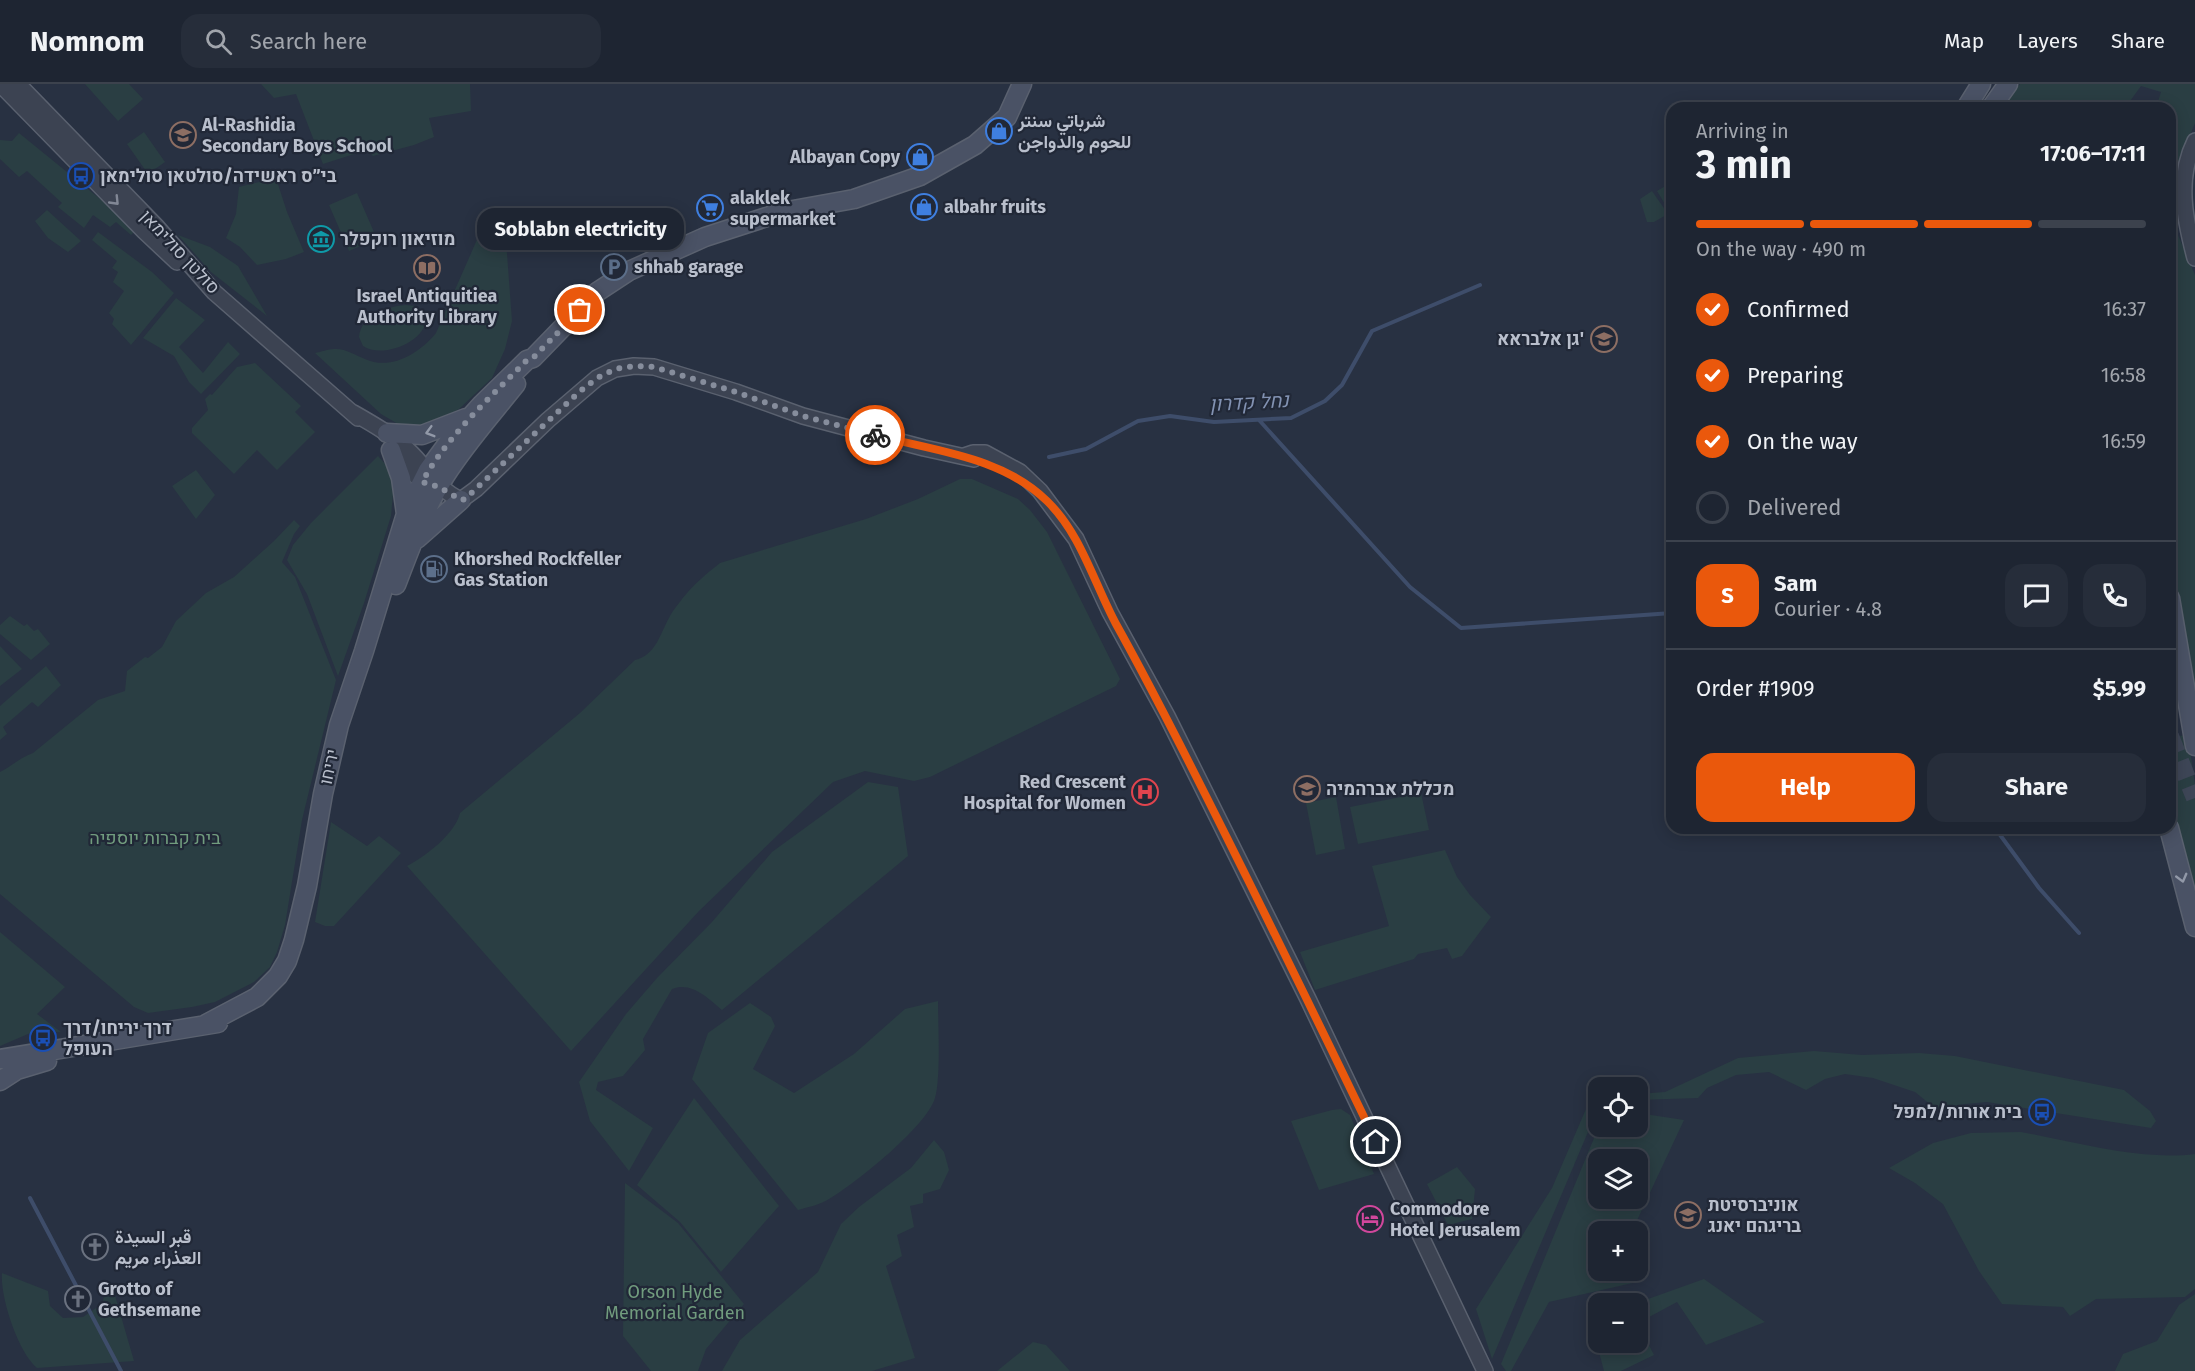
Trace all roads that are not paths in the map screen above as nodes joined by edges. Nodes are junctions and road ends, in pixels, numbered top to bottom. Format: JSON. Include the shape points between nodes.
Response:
{"nodes":[{"id":1,"x":1022,"y":84,"type":"edge"},
{"id":2,"x":1981,"y":84,"type":"edge"},
{"id":3,"x":6,"y":86,"type":"edge"},
{"id":4,"x":2007,"y":86,"type":"edge"},
{"id":5,"x":1970,"y":102,"type":"edge"},
{"id":6,"x":1995,"y":102,"type":"edge"},
{"id":7,"x":1999,"y":102,"type":"edge"},
{"id":8,"x":2195,"y":141,"type":"edge"},
{"id":9,"x":2195,"y":258,"type":"edge"},
{"id":10,"x":533,"y":358,"type":"junction"},
{"id":11,"x":470,"y":416,"type":"junction"},
{"id":12,"x":389,"y":441,"type":"junction"},
{"id":13,"x":430,"y":479,"type":"junction"},
{"id":14,"x":461,"y":500,"type":"junction"},
{"id":15,"x":406,"y":514,"type":"junction"},
{"id":16,"x":412,"y":544,"type":"junction"},
{"id":17,"x":2176,"y":634,"type":"edge"},
{"id":18,"x":364,"y":651,"type":"junction"},
{"id":19,"x":2195,"y":746,"type":"edge"},
{"id":20,"x":2171,"y":834,"type":"edge"},
{"id":21,"x":2195,"y":927,"type":"edge"},
{"id":22,"x":79,"y":1047,"type":"junction"},
{"id":23,"x":0,"y":1059,"type":"edge"},
{"id":24,"x":0,"y":1082,"type":"edge"},
{"id":25,"x":1485,"y":1371,"type":"edge"}],
"edges":[{"from":1,"to":10,"type":"main road","via":[[1007,117],[975,145],[920,176],[854,198],[782,212],[705,237],[636,267],[597,292]]},
{"from":2,"to":5,"type":"main road"},
{"from":3,"to":12,"type":"street","name":"סולטן סולימאן","via":[[156,226],[214,292]]},
{"from":4,"to":6,"type":"main road"},
{"from":4,"to":7,"type":"main road"},
{"from":8,"to":9,"type":"street","via":[[2185,169],[2184,192]]},
{"from":10,"to":11,"type":"main road"},
{"from":10,"to":13,"type":"main road","via":[[460,454]]},
{"from":11,"to":12,"type":"main road","one_way":true,"via":[[422,435]]},
{"from":11,"to":13,"type":"main road"},
{"from":12,"to":13,"type":"street","name":"סולטן סולימאן"},
{"from":12,"to":15,"type":"main road","via":[[401,478]]},
{"from":13,"to":14,"type":"street","name":"סולטן סולימאן"},
{"from":13,"to":15,"type":"main road","name":"יריחו"},
{"from":13,"to":16,"type":"main road","name":"יריחו"},
{"from":14,"to":16,"type":"main road"},
{"from":14,"to":25,"type":"street","via":[[597,378],[615,369],[634,366],[654,367],[803,416],[964,456],[994,466],[1046,500],[1076,539],[1110,612],[1167,716]]},
{"from":15,"to":18,"type":"main road","name":"יריחו"},
{"from":16,"to":18,"type":"main road","name":"יריחו"},
{"from":17,"to":19,"type":"main road"},
{"from":18,"to":22,"type":"main road","name":"יריחו","via":[[332,754],[307,886],[306,920],[291,974],[264,1004],[226,1022]]},
{"from":20,"to":21,"type":"main road","one_way":true},
{"from":22,"to":23,"type":"main road","name":"יריחו"},
{"from":22,"to":24,"type":"main road","name":"יריחו","via":[[17,1070]]}]}
